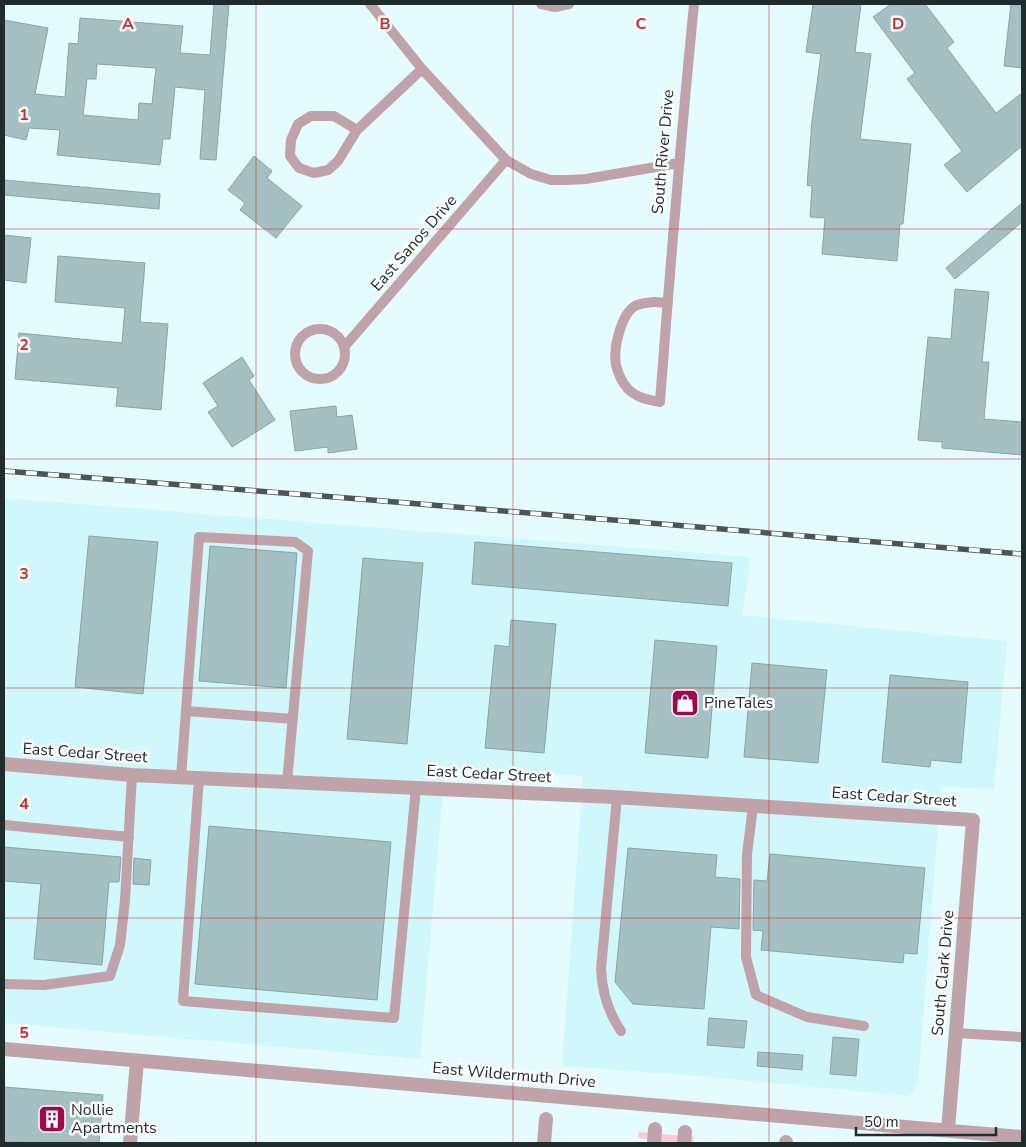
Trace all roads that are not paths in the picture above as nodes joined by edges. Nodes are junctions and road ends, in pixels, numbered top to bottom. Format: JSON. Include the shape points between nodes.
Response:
{"nodes":[{"id":1,"x":370,"y":4,"type":"edge"},
{"id":2,"x":541,"y":4,"type":"edge"},
{"id":3,"x":569,"y":4,"type":"edge"},
{"id":4,"x":694,"y":4,"type":"edge"},
{"id":5,"x":422,"y":69,"type":"junction"},
{"id":6,"x":357,"y":130,"type":"junction"},
{"id":7,"x":506,"y":160,"type":"junction"},
{"id":8,"x":679,"y":163,"type":"junction"},
{"id":9,"x":668,"y":303,"type":"junction"},
{"id":10,"x":344,"y":346,"type":"junction"},
{"id":11,"x":186,"y":710,"type":"junction"},
{"id":12,"x":293,"y":719,"type":"junction"},
{"id":13,"x":4,"y":764,"type":"edge"},
{"id":14,"x":132,"y":775,"type":"junction"},
{"id":15,"x":181,"y":777,"type":"junction"},
{"id":16,"x":199,"y":778,"type":"junction"},
{"id":17,"x":287,"y":782,"type":"junction"},
{"id":18,"x":416,"y":788,"type":"junction"},
{"id":19,"x":617,"y":797,"type":"junction"},
{"id":20,"x":753,"y":806,"type":"junction"},
{"id":21,"x":973,"y":820,"type":"joint"},
{"id":22,"x":4,"y":825,"type":"edge"},
{"id":23,"x":129,"y":837,"type":"junction"},
{"id":24,"x":4,"y":984,"type":"edge"},
{"id":25,"x":864,"y":1026,"type":"dead end"},
{"id":26,"x":622,"y":1032,"type":"dead end"},
{"id":27,"x":956,"y":1033,"type":"junction"},
{"id":28,"x":1022,"y":1037,"type":"edge"},
{"id":29,"x":4,"y":1049,"type":"edge"},
{"id":30,"x":137,"y":1061,"type":"junction"},
{"id":31,"x":546,"y":1119,"type":"dead end"},
{"id":32,"x":948,"y":1130,"type":"junction"},
{"id":33,"x":1022,"y":1137,"type":"edge"},
{"id":34,"x":130,"y":1143,"type":"edge"},
{"id":35,"x":544,"y":1143,"type":"edge"}],
"edges":[{"from":1,"to":5,"type":"lane"},
{"from":2,"to":3,"type":"lane","via":[[555,7]]},
{"from":4,"to":8,"type":"lane","name":"South River Drive"},
{"from":5,"to":6,"type":"lane"},
{"from":5,"to":7,"type":"lane"},
{"from":6,"to":6,"type":"lane","via":[[334,116],[311,116],[298,124],[290,140],[290,156],[299,168],[314,173],[328,170],[338,161]]},
{"from":7,"to":8,"type":"lane","via":[[531,174],[551,180],[586,179]]},
{"from":7,"to":10,"type":"lane","name":"East Sanos Drive"},
{"from":8,"to":9,"type":"lane","name":"South River Drive"},
{"from":9,"to":9,"type":"lane","name":"South River Drive","via":[[650,302],[635,306],[623,319],[615,363],[630,390],[641,398],[660,402]]},
{"from":10,"to":10,"type":"lane","via":[[334,333],[312,331],[299,340],[295,356],[301,371],[316,379],[325,379],[340,371],[346,355]]},
{"from":11,"to":12,"type":"lane"},
{"from":11,"to":12,"type":"lane","via":[[199,537],[295,542],[308,551]]},
{"from":11,"to":15,"type":"lane"},
{"from":12,"to":17,"type":"lane"},
{"from":13,"to":14,"type":"street","name":"East Cedar Street"},
{"from":14,"to":15,"type":"street","name":"East Cedar Street"},
{"from":14,"to":23,"type":"lane"},
{"from":15,"to":16,"type":"street","name":"East Cedar Street"},
{"from":16,"to":17,"type":"street","name":"East Cedar Street"},
{"from":16,"to":18,"type":"lane","via":[[183,1001],[394,1018]]},
{"from":17,"to":18,"type":"street","name":"East Cedar Street"},
{"from":18,"to":19,"type":"street","name":"East Cedar Street"},
{"from":19,"to":20,"type":"street","name":"East Cedar Street"},
{"from":19,"to":26,"type":"lane","via":[[601,969],[606,1000],[612,1018]]},
{"from":20,"to":21,"type":"street","name":"East Cedar Street"},
{"from":20,"to":25,"type":"lane","via":[[747,854],[746,957],[756,995],[807,1017]]},
{"from":21,"to":27,"type":"street","name":"South Clark Drive"},
{"from":22,"to":23,"type":"lane"},
{"from":23,"to":24,"type":"lane","via":[[120,945],[110,976],[44,985]]},
{"from":27,"to":28,"type":"lane"},
{"from":27,"to":32,"type":"street","name":"South Clark Drive"},
{"from":29,"to":30,"type":"street","name":"East Wildermuth Drive"},
{"from":30,"to":32,"type":"street","name":"East Wildermuth Drive"},
{"from":30,"to":34,"type":"street"},
{"from":31,"to":35,"type":"street"},
{"from":32,"to":33,"type":"street","name":"East Wildermuth Drive"}]}
